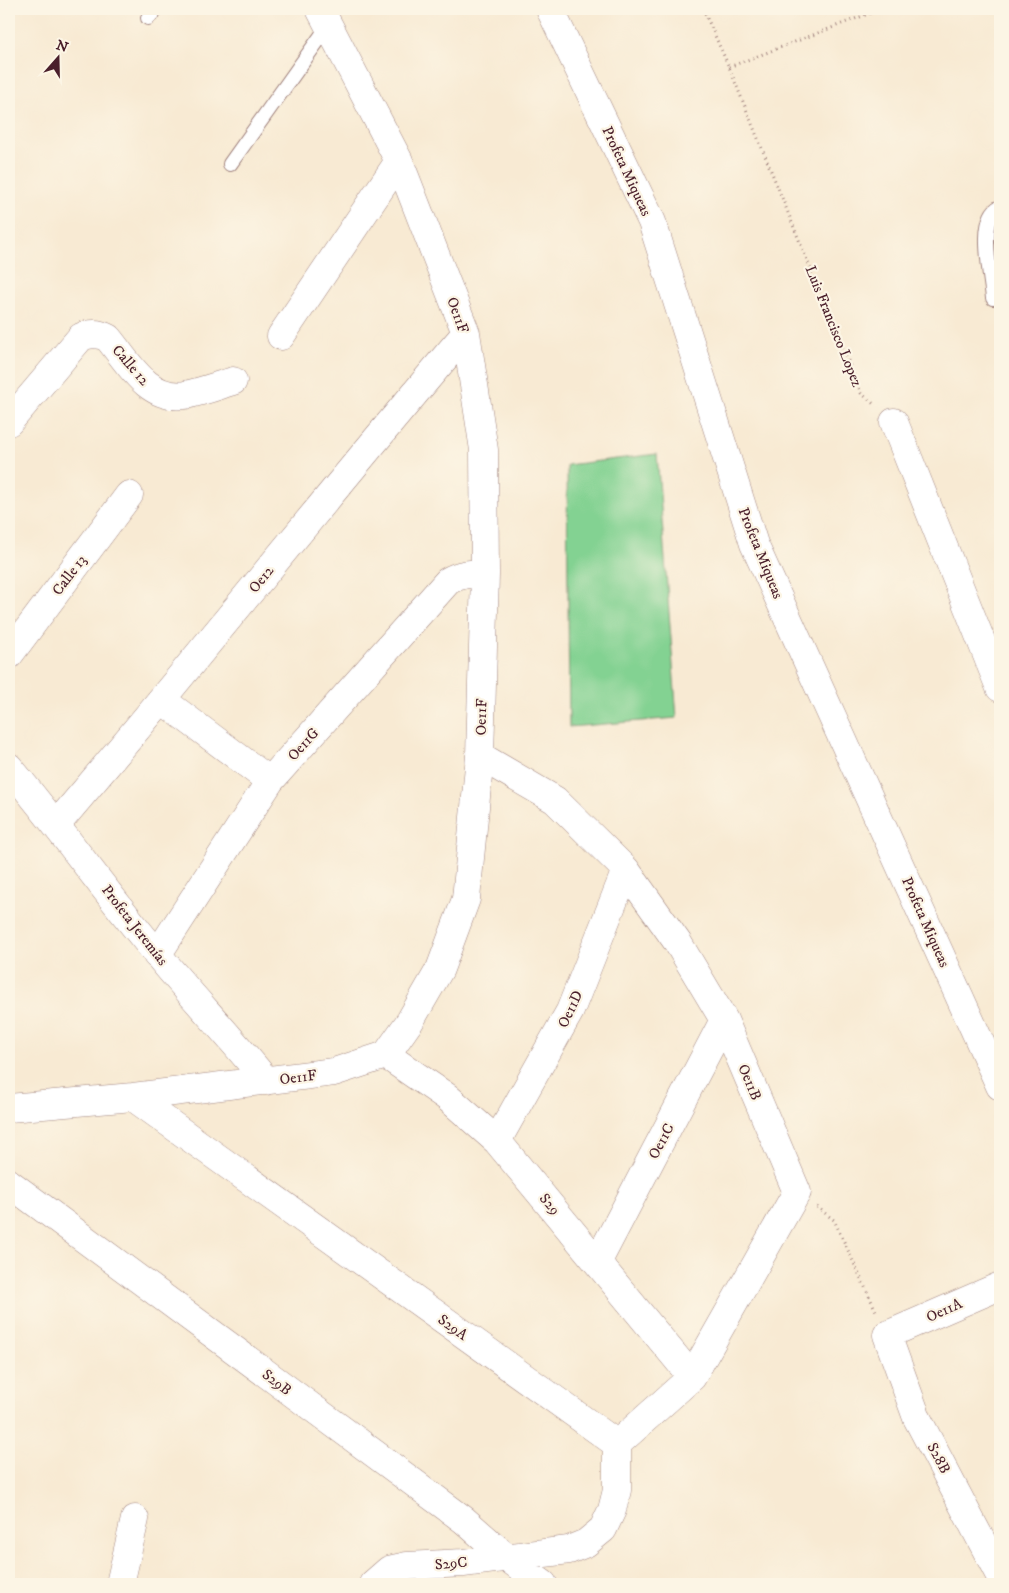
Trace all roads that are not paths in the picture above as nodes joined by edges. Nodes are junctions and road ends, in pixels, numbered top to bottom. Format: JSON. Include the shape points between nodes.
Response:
{"nodes":[{"id":1,"x":550,"y":9,"type":"edge"},
{"id":2,"x":324,"y":17,"type":"edge"},
{"id":3,"x":399,"y":161,"type":"junction"},
{"id":4,"x":230,"y":164,"type":"dead end"},
{"id":5,"x":1000,"y":207,"type":"edge"},
{"id":6,"x":993,"y":298,"type":"dead end"},
{"id":7,"x":466,"y":333,"type":"junction"},
{"id":8,"x":280,"y":336,"type":"dead end"},
{"id":9,"x":233,"y":381,"type":"dead end"},
{"id":10,"x":9,"y":422,"type":"edge"},
{"id":11,"x":894,"y":422,"type":"road end"},
{"id":12,"x":129,"y":495,"type":"dead end"},
{"id":13,"x":485,"y":574,"type":"junction"},
{"id":14,"x":9,"y":655,"type":"edge"},
{"id":15,"x":1000,"y":688,"type":"edge"},
{"id":16,"x":162,"y":700,"type":"junction"},
{"id":17,"x":480,"y":756,"type":"junction"},
{"id":18,"x":9,"y":767,"type":"edge"},
{"id":19,"x":270,"y":781,"type":"junction"},
{"id":20,"x":57,"y":824,"type":"junction"},
{"id":21,"x":626,"y":870,"type":"junction"},
{"id":22,"x":157,"y":955,"type":"junction"},
{"id":23,"x":724,"y":1020,"type":"junction"},
{"id":24,"x":386,"y":1055,"type":"junction"},
{"id":25,"x":266,"y":1081,"type":"junction"},
{"id":26,"x":1000,"y":1086,"type":"edge"},
{"id":27,"x":133,"y":1097,"type":"junction"},
{"id":28,"x":9,"y":1108,"type":"edge"},
{"id":29,"x":497,"y":1141,"type":"junction"},
{"id":30,"x":9,"y":1183,"type":"edge"},
{"id":31,"x":598,"y":1261,"type":"junction"},
{"id":32,"x":1000,"y":1286,"type":"edge"},
{"id":33,"x":887,"y":1335,"type":"joint"},
{"id":34,"x":692,"y":1377,"type":"junction"},
{"id":35,"x":616,"y":1444,"type":"junction"},
{"id":36,"x":135,"y":1519,"type":"dead end"},
{"id":37,"x":505,"y":1556,"type":"junction"},
{"id":38,"x":1000,"y":1576,"type":"edge"},
{"id":39,"x":120,"y":1584,"type":"edge"},
{"id":40,"x":373,"y":1584,"type":"edge"},
{"id":41,"x":543,"y":1584,"type":"edge"}],
"edges":[{"from":1,"to":26,"type":"street","name":"Profeta Miqueas","via":[[652,222],[754,544]]},
{"from":2,"to":3,"type":"street","name":"Oe11F"},
{"from":2,"to":4,"type":"lane"},
{"from":3,"to":7,"type":"street","name":"Oe11F"},
{"from":3,"to":8,"type":"street"},
{"from":5,"to":6,"type":"lane","via":[[990,214],[986,227]]},
{"from":7,"to":13,"type":"street","name":"Oe11F","via":[[484,450]]},
{"from":7,"to":16,"type":"street","name":"Oe12","via":[[379,434]]},
{"from":9,"to":10,"type":"street","name":"Calle 12","via":[[184,395],[164,393],[146,384],[108,338],[88,334],[81,337]]},
{"from":11,"to":15,"type":"street"},
{"from":12,"to":14,"type":"street","name":"Calle 13"},
{"from":13,"to":17,"type":"street","name":"Oe11F"},
{"from":13,"to":19,"type":"street","name":"Oe11G","via":[[468,573],[448,581]]},
{"from":16,"to":19,"type":"street"},
{"from":16,"to":20,"type":"street","name":"Oe12"},
{"from":17,"to":21,"type":"street","name":"Oe11B","via":[[555,800]]},
{"from":17,"to":24,"type":"street","name":"Oe11F","via":[[466,899],[440,969]]},
{"from":18,"to":20,"type":"street","name":"Profeta Jeremías"},
{"from":19,"to":22,"type":"street","name":"Oe11G"},
{"from":20,"to":22,"type":"street","name":"Profeta Jeremías"},
{"from":21,"to":23,"type":"street","name":"Oe11B","via":[[678,943]]},
{"from":21,"to":29,"type":"street","name":"Oe11D","via":[[570,1012]]},
{"from":22,"to":25,"type":"street","name":"Profeta Jeremías","via":[[234,1040]]},
{"from":23,"to":31,"type":"street","name":"Oe11C"},
{"from":23,"to":34,"type":"street","name":"Oe11B","via":[[797,1192]]},
{"from":24,"to":25,"type":"street","name":"Oe11F","via":[[334,1072]]},
{"from":24,"to":29,"type":"street","name":"S29","via":[[447,1098]]},
{"from":25,"to":27,"type":"street","name":"Oe11F"},
{"from":27,"to":28,"type":"street","name":"Oe11F"},
{"from":27,"to":35,"type":"street","name":"S29A"},
{"from":29,"to":31,"type":"street","name":"S29"},
{"from":30,"to":37,"type":"street","name":"S29B","via":[[464,1520]]},
{"from":31,"to":34,"type":"street","name":"S29"},
{"from":32,"to":33,"type":"street","name":"Oe11A"},
{"from":33,"to":38,"type":"street","name":"S28B","via":[[917,1418]]},
{"from":34,"to":35,"type":"street"},
{"from":35,"to":37,"type":"street","via":[[617,1490],[603,1529],[586,1543],[569,1550]]},
{"from":36,"to":39,"type":"street"},
{"from":37,"to":40,"type":"street","name":"S29C","via":[[407,1566],[389,1570]]},
{"from":37,"to":41,"type":"street","name":"S29B"}]}
